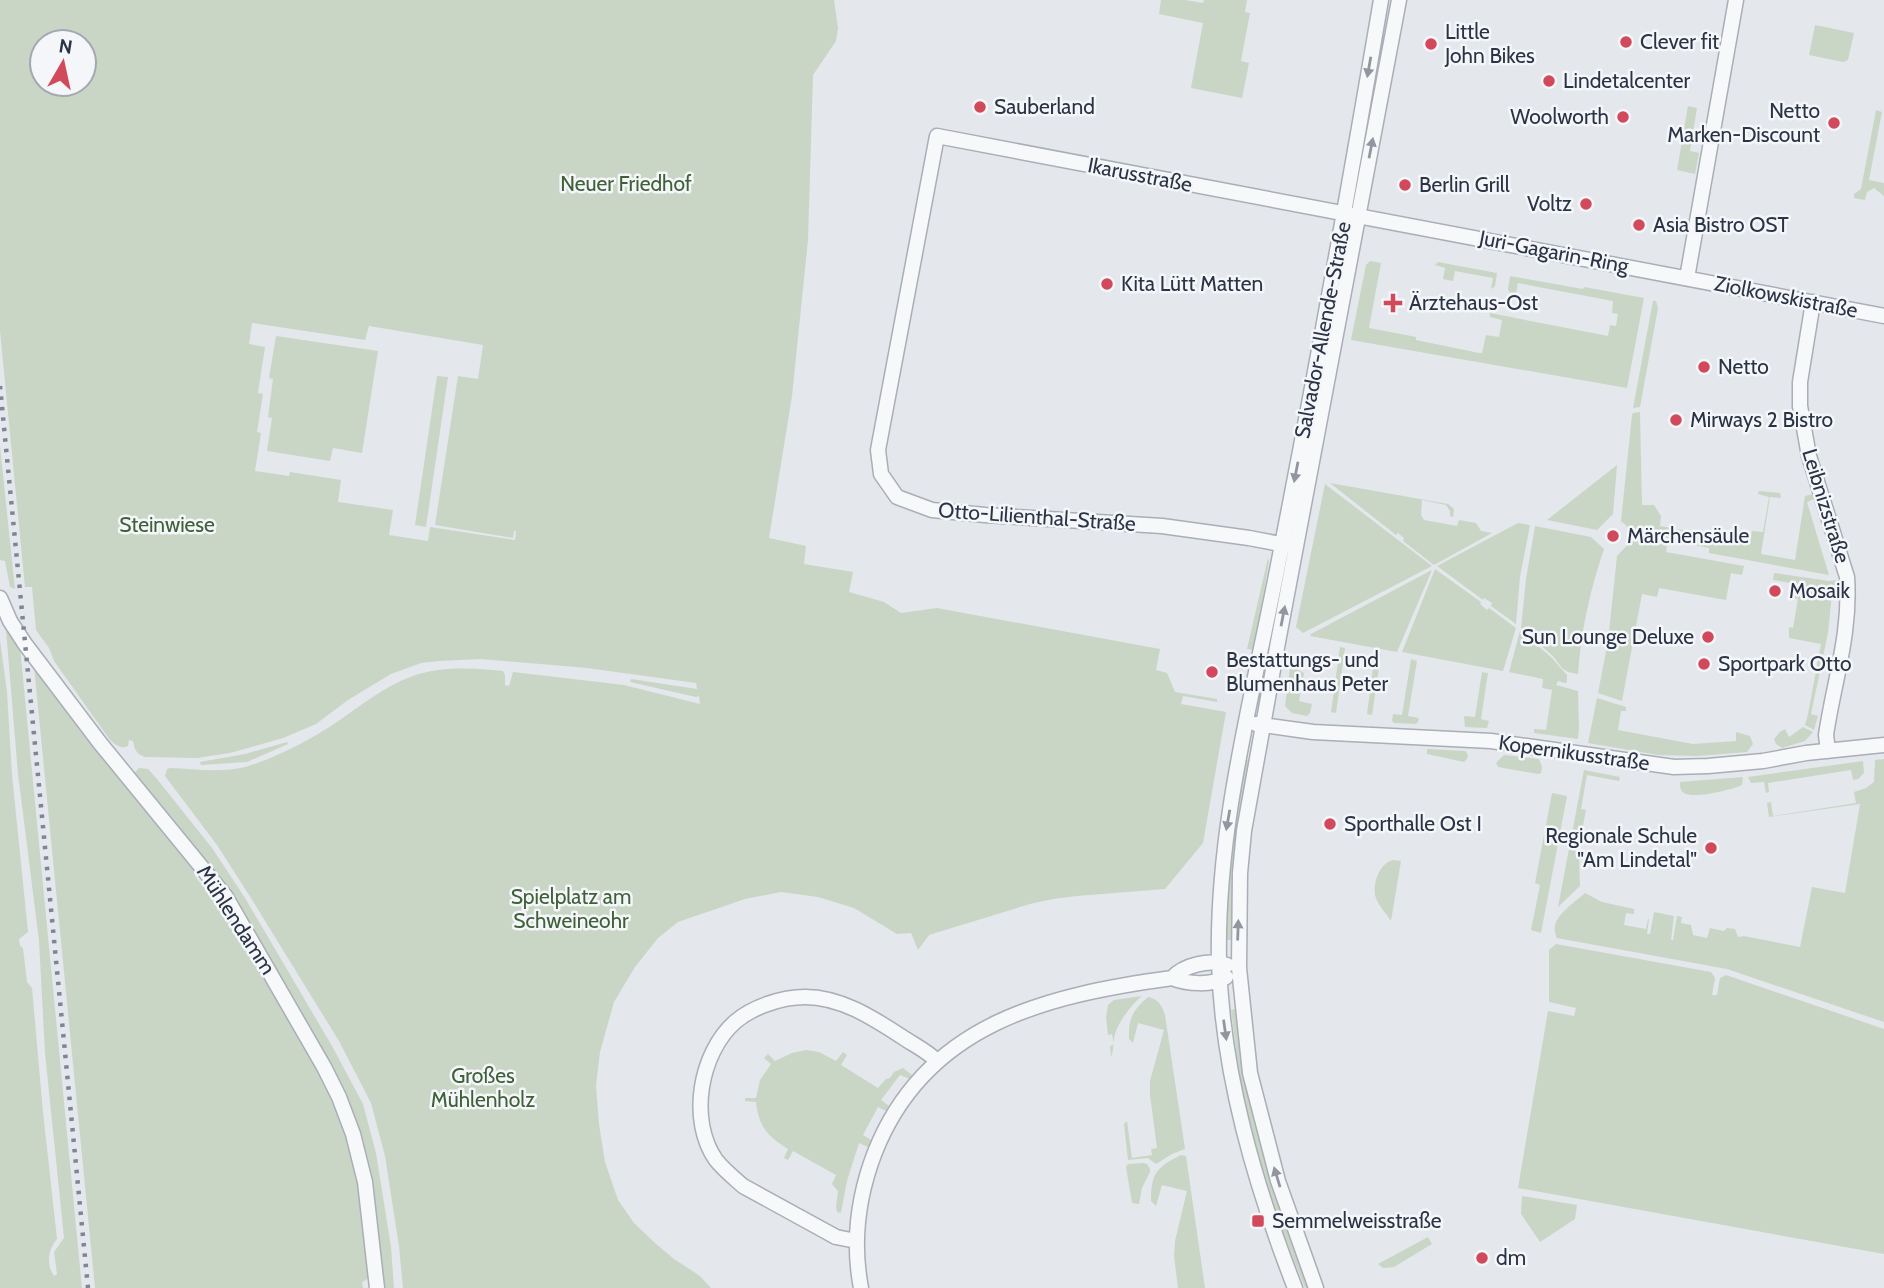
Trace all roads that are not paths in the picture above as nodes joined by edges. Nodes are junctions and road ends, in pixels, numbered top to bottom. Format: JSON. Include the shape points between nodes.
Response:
{"nodes":[{"id":1,"x":1381,"y":0,"type":"edge"},
{"id":2,"x":1399,"y":0,"type":"edge"},
{"id":3,"x":1736,"y":0,"type":"edge"},
{"id":4,"x":937,"y":136,"type":"joint"},
{"id":5,"x":1343,"y":212,"type":"junction"},
{"id":6,"x":1359,"y":215,"type":"junction"},
{"id":7,"x":1687,"y":278,"type":"junction"},
{"id":8,"x":1813,"y":302,"type":"junction"},
{"id":9,"x":1884,"y":316,"type":"edge"},
{"id":10,"x":1289,"y":545,"type":"junction"},
{"id":11,"x":0,"y":598,"type":"edge"},
{"id":12,"x":1246,"y":722,"type":"junction"},
{"id":13,"x":1264,"y":725,"type":"junction"},
{"id":14,"x":1884,"y":745,"type":"edge"},
{"id":15,"x":1828,"y":751,"type":"junction"},
{"id":16,"x":1219,"y":962,"type":"junction"},
{"id":17,"x":1238,"y":968,"type":"junction"},
{"id":18,"x":1172,"y":978,"type":"junction"},
{"id":19,"x":1220,"y":981,"type":"junction"},
{"id":20,"x":937,"y":1061,"type":"junction"},
{"id":21,"x":856,"y":1241,"type":"junction"},
{"id":22,"x":377,"y":1288,"type":"edge"},
{"id":23,"x":861,"y":1288,"type":"edge"},
{"id":24,"x":1295,"y":1288,"type":"edge"},
{"id":25,"x":1316,"y":1288,"type":"edge"}],
"edges":[{"from":1,"to":5,"type":"street","one_way":true},
{"from":6,"to":2,"type":"street","one_way":true},
{"from":3,"to":7,"type":"street"},
{"from":4,"to":5,"type":"street","name":"Ikarusstraße"},
{"from":4,"to":10,"type":"street","name":"Otto-Lilienthal-Straße","via":[[878,450],[881,474],[897,497],[932,510],[1162,526]]},
{"from":5,"to":6,"type":"street","name":"Salvador-Allende-Straße"},
{"from":5,"to":10,"type":"street","name":"Salvador-Allende-Straße","one_way":true},
{"from":6,"to":7,"type":"street","name":"Juri-Gagarin-Ring"},
{"from":6,"to":10,"type":"street","name":"Salvador-Allende-Straße"},
{"from":7,"to":8,"type":"street","name":"Ziolkowskistraße"},
{"from":8,"to":9,"type":"street","name":"Ziolkowskistraße"},
{"from":8,"to":15,"type":"street","name":"Leibnizstraße","via":[[1800,406],[1809,456],[1848,590],[1845,638],[1826,735]]},
{"from":10,"to":12,"type":"street","name":"Salvador-Allende-Straße"},
{"from":13,"to":10,"type":"street","name":"Salvador-Allende-Straße","one_way":true},
{"from":11,"to":22,"type":"street","name":"Mühlendamm","via":[[13,626],[78,714],[226,897],[324,1067],[353,1134],[365,1181]]},
{"from":12,"to":13,"type":"street"},
{"from":12,"to":16,"type":"street","name":"Salvador-Allende-Straße","one_way":true,"via":[[1225,839]]},
{"from":13,"to":15,"type":"street","name":"Kopernikusstraße","via":[[1313,732],[1491,741],[1674,767]]},
{"from":17,"to":13,"type":"street","name":"Salvador-Allende-Straße","one_way":true,"via":[[1244,831]]},
{"from":14,"to":15,"type":"street","name":"Kopernikusstraße"},
{"from":16,"to":17,"type":"street"},
{"from":16,"to":18,"type":"street","via":[[1179,970]]},
{"from":16,"to":19,"type":"street","name":"Salvador-Allende-Straße"},
{"from":17,"to":19,"type":"street"},
{"from":25,"to":17,"type":"street","name":"Salvador-Allende-Straße","one_way":true,"via":[[1278,1181],[1250,1073]]},
{"from":18,"to":19,"type":"street"},
{"from":18,"to":20,"type":"street","via":[[1091,991],[1037,1006],[979,1032]]},
{"from":19,"to":24,"type":"street","name":"Salvador-Allende-Straße","one_way":true,"via":[[1243,1123]]},
{"from":20,"to":21,"type":"street","via":[[903,1101],[878,1144],[861,1195]]},
{"from":20,"to":21,"type":"street","via":[[848,1005],[804,997],[754,1010],[736,1021],[710,1060],[701,1104],[703,1127],[716,1159],[743,1186],[836,1237]]},
{"from":21,"to":23,"type":"street"}]}
